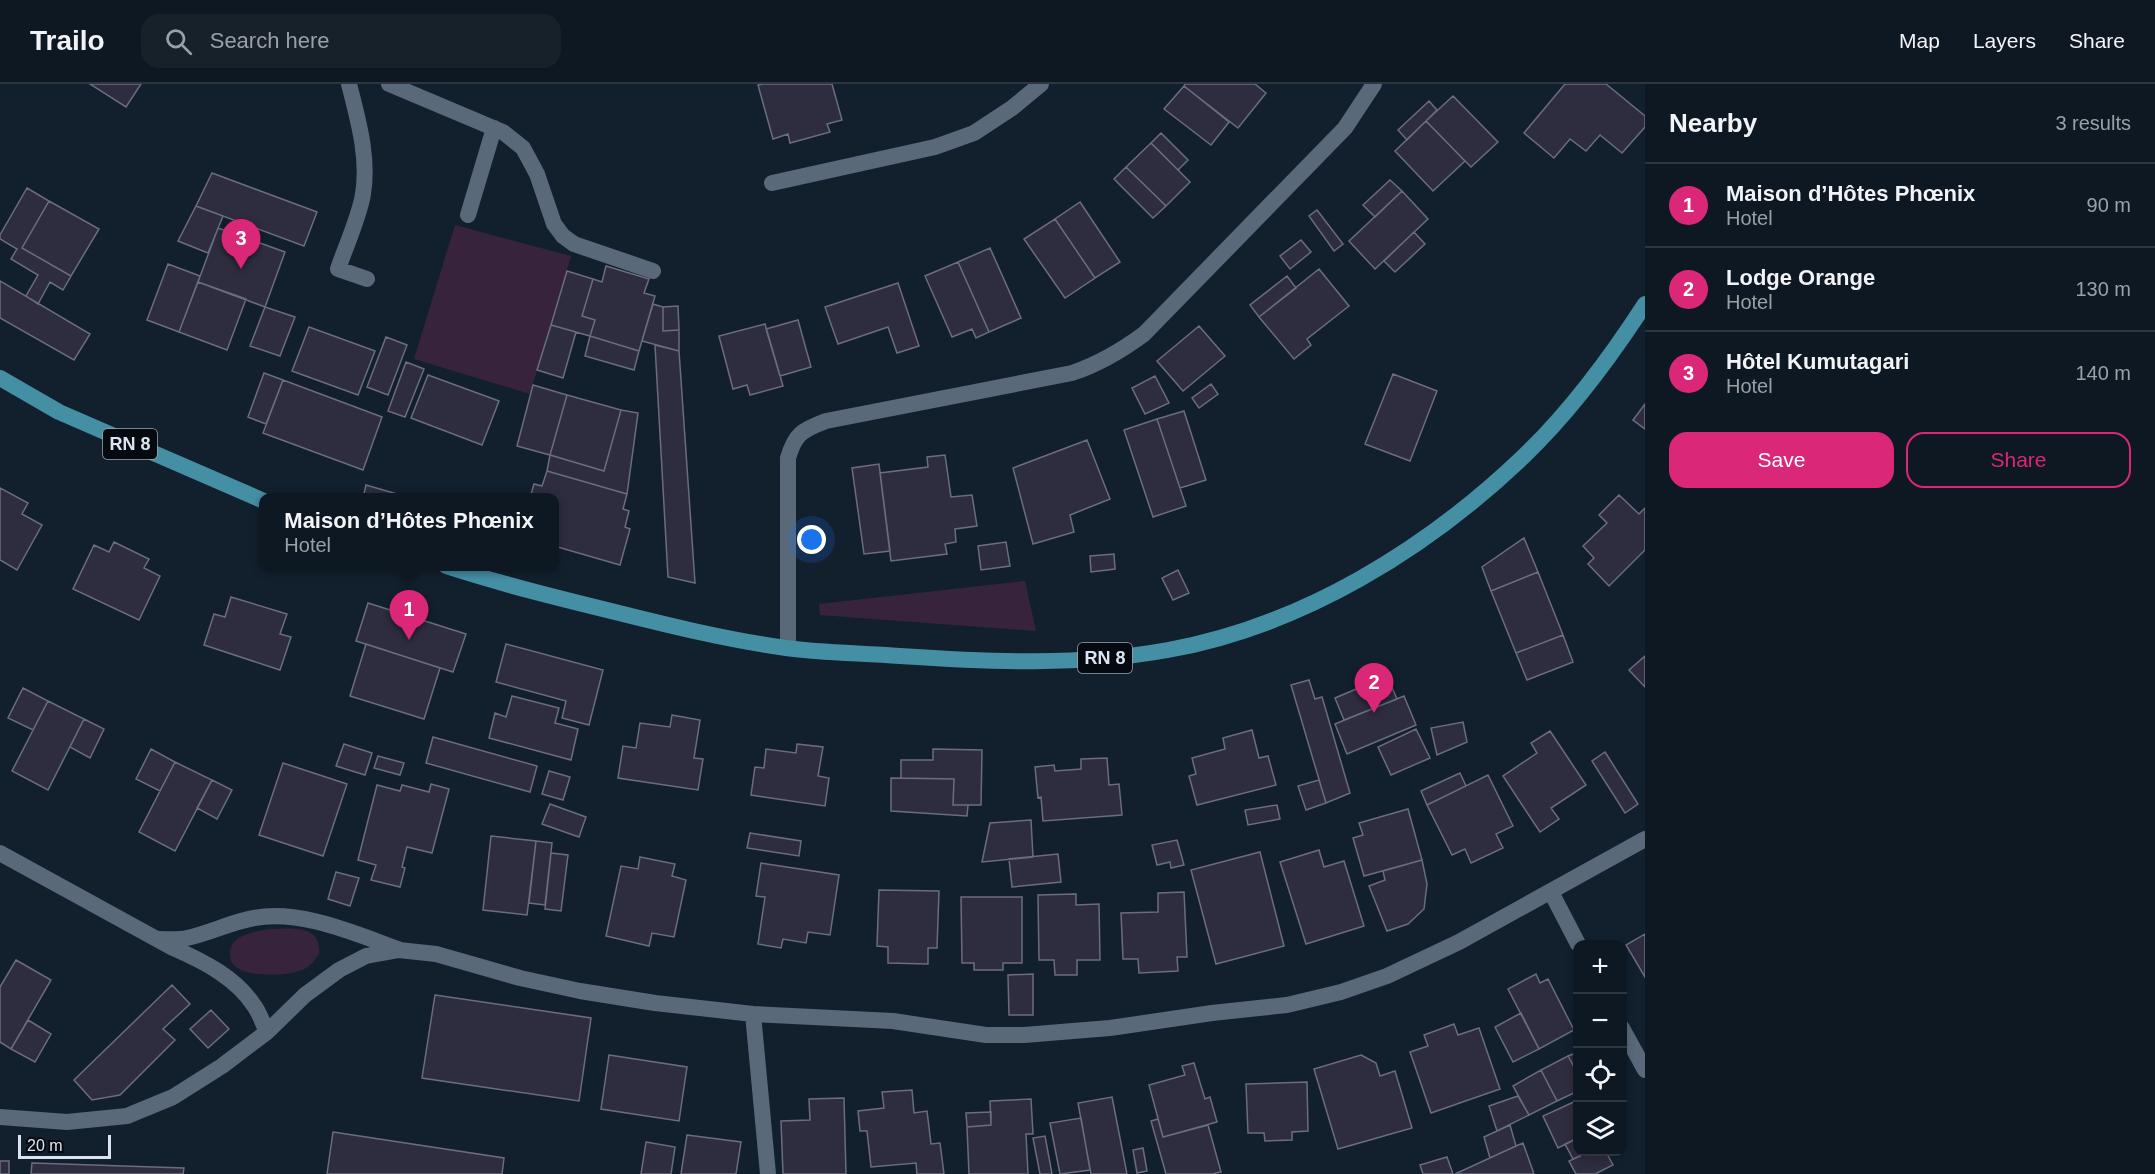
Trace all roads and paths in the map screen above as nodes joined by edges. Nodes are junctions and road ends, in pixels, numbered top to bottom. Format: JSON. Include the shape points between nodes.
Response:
{"nodes":[{"id":1,"x":349,"y":84,"type":"edge"},
{"id":2,"x":389,"y":84,"type":"edge"},
{"id":3,"x":1041,"y":84,"type":"edge"},
{"id":4,"x":1374,"y":84,"type":"edge"},
{"id":5,"x":494,"y":128,"type":"junction"},
{"id":6,"x":772,"y":183,"type":"dead end"},
{"id":7,"x":468,"y":215,"type":"dead end"},
{"id":8,"x":653,"y":271,"type":"dead end"},
{"id":9,"x":367,"y":279,"type":"dead end"},
{"id":10,"x":1645,"y":304,"type":"edge"},
{"id":11,"x":0,"y":378,"type":"edge"},
{"id":12,"x":259,"y":499,"type":"edge"},
{"id":13,"x":459,"y":571,"type":"edge"},
{"id":14,"x":788,"y":648,"type":"junction"},
{"id":15,"x":1645,"y":839,"type":"edge"},
{"id":16,"x":0,"y":853,"type":"edge"},
{"id":17,"x":1551,"y":892,"type":"junction"},
{"id":18,"x":158,"y":939,"type":"junction"},
{"id":19,"x":1575,"y":940,"type":"edge"},
{"id":20,"x":399,"y":950,"type":"junction"},
{"id":21,"x":753,"y":1014,"type":"junction"},
{"id":22,"x":267,"y":1032,"type":"junction"},
{"id":23,"x":1627,"y":1036,"type":"edge"},
{"id":24,"x":1645,"y":1070,"type":"edge"},
{"id":25,"x":0,"y":1117,"type":"edge"},
{"id":26,"x":768,"y":1174,"type":"edge"}],
"edges":[{"from":1,"to":9,"type":"street","via":[[365,174],[363,196],[338,269]]},
{"from":2,"to":5,"type":"street"},
{"from":3,"to":6,"type":"street","via":[[975,133],[935,147]]},
{"from":4,"to":14,"type":"street","via":[[1330,144],[1144,334],[1122,351],[1072,373],[826,421],[807,428],[793,440],[788,458]]},
{"from":5,"to":7,"type":"street"},
{"from":5,"to":8,"type":"street","via":[[523,148],[537,174],[554,224],[563,236],[574,244]]},
{"from":10,"to":14,"type":"main road","number":"RN 8","via":[[1572,404],[1526,455],[1474,500],[1383,564],[1284,615],[1226,636],[1169,650],[1100,658],[974,661]]},
{"from":11,"to":12,"type":"main road","number":"RN 8","via":[[59,412]]},
{"from":13,"to":14,"type":"main road","number":"RN 8","via":[[704,634]]},
{"from":15,"to":17,"type":"street"},
{"from":16,"to":18,"type":"street"},
{"from":17,"to":19,"type":"street"},
{"from":17,"to":21,"type":"street","via":[[1388,976],[1287,1005],[1024,1035]]},
{"from":18,"to":20,"type":"street","via":[[184,938],[255,917],[284,916],[348,931]]},
{"from":18,"to":22,"type":"street","via":[[201,960],[236,985],[255,1007]]},
{"from":20,"to":21,"type":"street","via":[[436,954],[580,991]]},
{"from":20,"to":22,"type":"street","via":[[366,956],[339,970],[304,995]]},
{"from":21,"to":26,"type":"street"},
{"from":22,"to":25,"type":"street","via":[[173,1097],[127,1116],[67,1122]]},
{"from":23,"to":24,"type":"street"}]}
